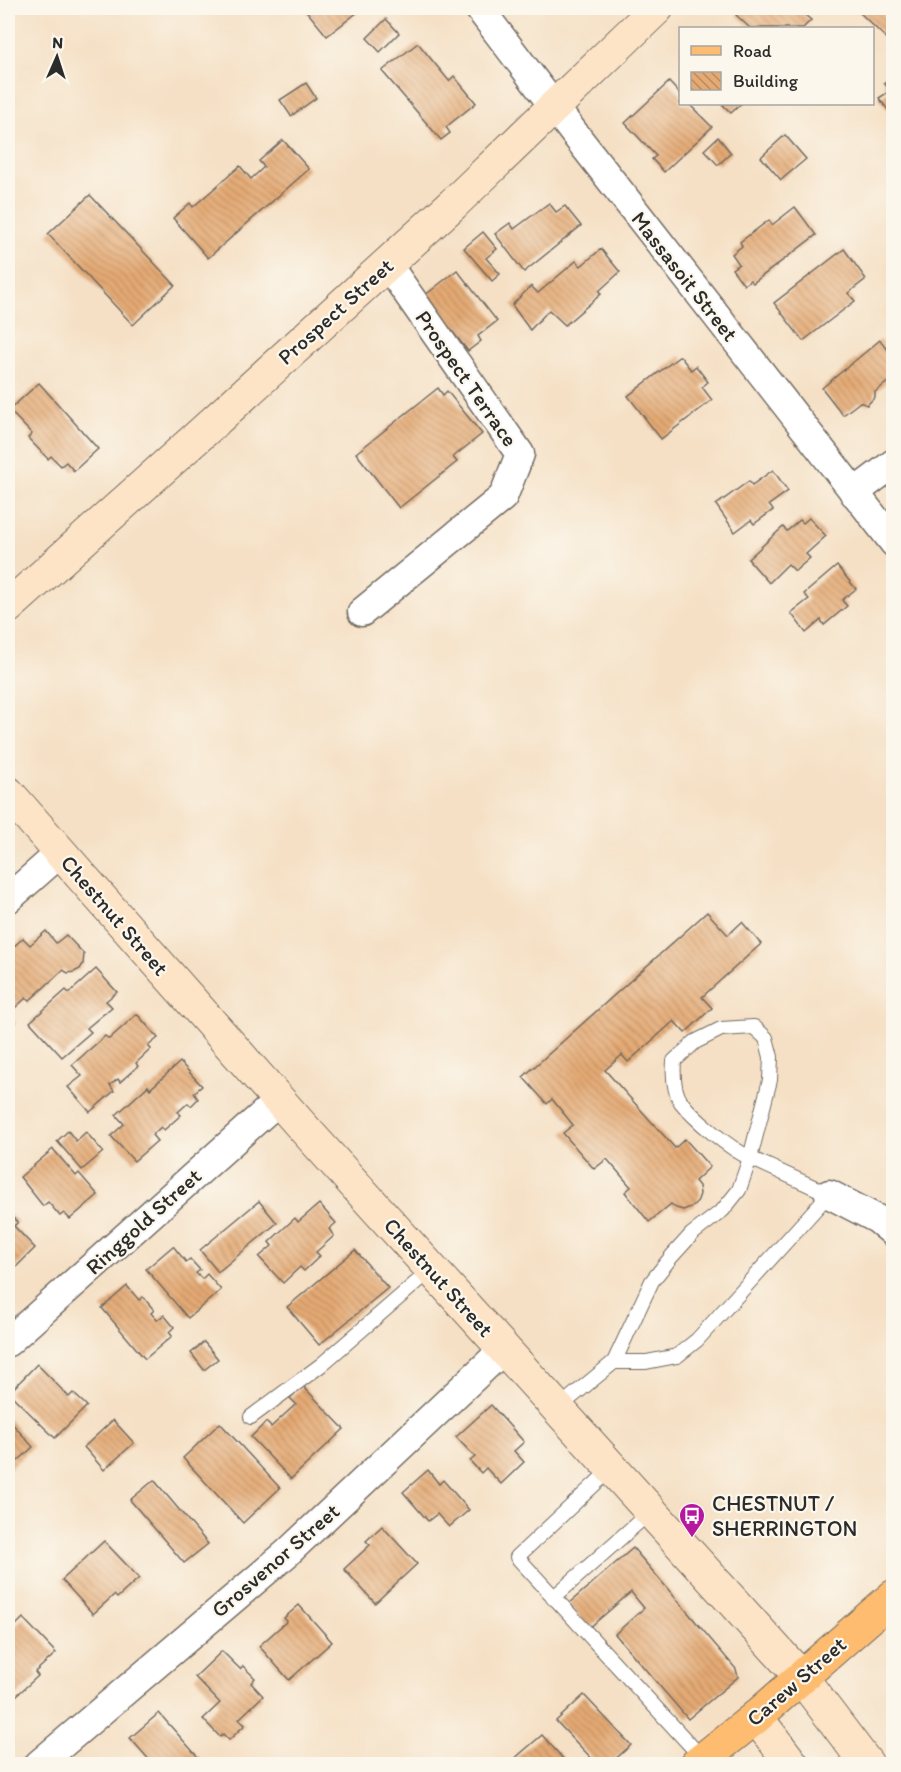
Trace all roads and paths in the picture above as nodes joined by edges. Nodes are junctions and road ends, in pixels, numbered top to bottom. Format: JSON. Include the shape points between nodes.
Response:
{"nodes":[{"id":1,"x":479,"y":8,"type":"edge"},
{"id":2,"x":657,"y":8,"type":"edge"},
{"id":3,"x":553,"y":107,"type":"junction"},
{"id":4,"x":387,"y":264,"type":"junction"},
{"id":5,"x":894,"y":463,"type":"edge"},
{"id":6,"x":854,"y":493,"type":"junction"},
{"id":7,"x":894,"y":543,"type":"edge"},
{"id":8,"x":8,"y":607,"type":"edge"},
{"id":9,"x":362,"y":612,"type":"dead end"},
{"id":10,"x":8,"y":793,"type":"edge"},
{"id":11,"x":60,"y":853,"type":"junction"},
{"id":12,"x":8,"y":899,"type":"edge"},
{"id":13,"x":279,"y":1100,"type":"junction"},
{"id":14,"x":750,"y":1158,"type":"junction"},
{"id":15,"x":828,"y":1194,"type":"junction"},
{"id":16,"x":894,"y":1233,"type":"edge"},
{"id":17,"x":432,"y":1269,"type":"junction"},
{"id":18,"x":8,"y":1342,"type":"edge"},
{"id":19,"x":504,"y":1349,"type":"junction"},
{"id":20,"x":614,"y":1362,"type":"junction"},
{"id":21,"x":558,"y":1408,"type":"junction"},
{"id":22,"x":252,"y":1417,"type":"dead end"},
{"id":23,"x":612,"y":1468,"type":"junction"},
{"id":24,"x":651,"y":1511,"type":"junction"},
{"id":25,"x":894,"y":1596,"type":"edge"},
{"id":26,"x":553,"y":1598,"type":"junction"},
{"id":27,"x":801,"y":1677,"type":"junction"},
{"id":28,"x":756,"y":1717,"type":"junction"},
{"id":29,"x":700,"y":1762,"type":"edge"},
{"id":30,"x":39,"y":1764,"type":"edge"},
{"id":31,"x":792,"y":1764,"type":"edge"},
{"id":32,"x":867,"y":1764,"type":"edge"}],
"edges":[{"from":1,"to":3,"type":"street","name":"Massasoit Street"},
{"from":2,"to":3,"type":"main road","name":"Prospect Street"},
{"from":3,"to":4,"type":"main road","name":"Prospect Street"},
{"from":3,"to":6,"type":"street","name":"Massasoit Street"},
{"from":4,"to":8,"type":"main road","name":"Prospect Street"},
{"from":4,"to":9,"type":"street","name":"Prospect Terrace","via":[[520,454],[503,496]]},
{"from":5,"to":6,"type":"street"},
{"from":6,"to":7,"type":"street","name":"Massasoit Street"},
{"from":10,"to":11,"type":"main road","name":"Chestnut Street"},
{"from":11,"to":12,"type":"street"},
{"from":11,"to":13,"type":"main road","name":"Chestnut Street"},
{"from":13,"to":17,"type":"main road","name":"Chestnut Street"},
{"from":13,"to":18,"type":"street","name":"Ringgold Street"},
{"from":14,"to":14,"type":"lane","via":[[695,1116],[680,1100],[673,1078],[674,1061],[695,1042],[722,1029],[754,1028],[766,1038],[771,1057],[770,1080]]},
{"from":14,"to":15,"type":"lane"},
{"from":14,"to":20,"type":"lane","via":[[739,1190],[723,1210],[692,1234],[652,1281]]},
{"from":15,"to":16,"type":"street","via":[[877,1219]]},
{"from":15,"to":20,"type":"lane","via":[[697,1340],[678,1356]]},
{"from":17,"to":19,"type":"main road","name":"Chestnut Street"},
{"from":17,"to":22,"type":"lane","via":[[321,1365]]},
{"from":19,"to":21,"type":"main road","name":"Chestnut Street"},
{"from":19,"to":30,"type":"street","name":"Grosvenor Street","via":[[286,1554]]},
{"from":20,"to":21,"type":"lane"},
{"from":21,"to":23,"type":"main road","name":"Chestnut Street"},
{"from":23,"to":24,"type":"main road","name":"Chestnut Street"},
{"from":23,"to":26,"type":"lane","via":[[517,1557]]},
{"from":24,"to":26,"type":"lane"},
{"from":24,"to":27,"type":"main road","name":"Chestnut Street"},
{"from":25,"to":27,"type":"main road","name":"Carew Street"},
{"from":26,"to":29,"type":"lane"},
{"from":27,"to":28,"type":"main road","name":"Carew Street"},
{"from":27,"to":32,"type":"main road","name":"Chestnut Street"},
{"from":28,"to":29,"type":"main road","name":"Carew Street"},
{"from":28,"to":31,"type":"main road"}]}
